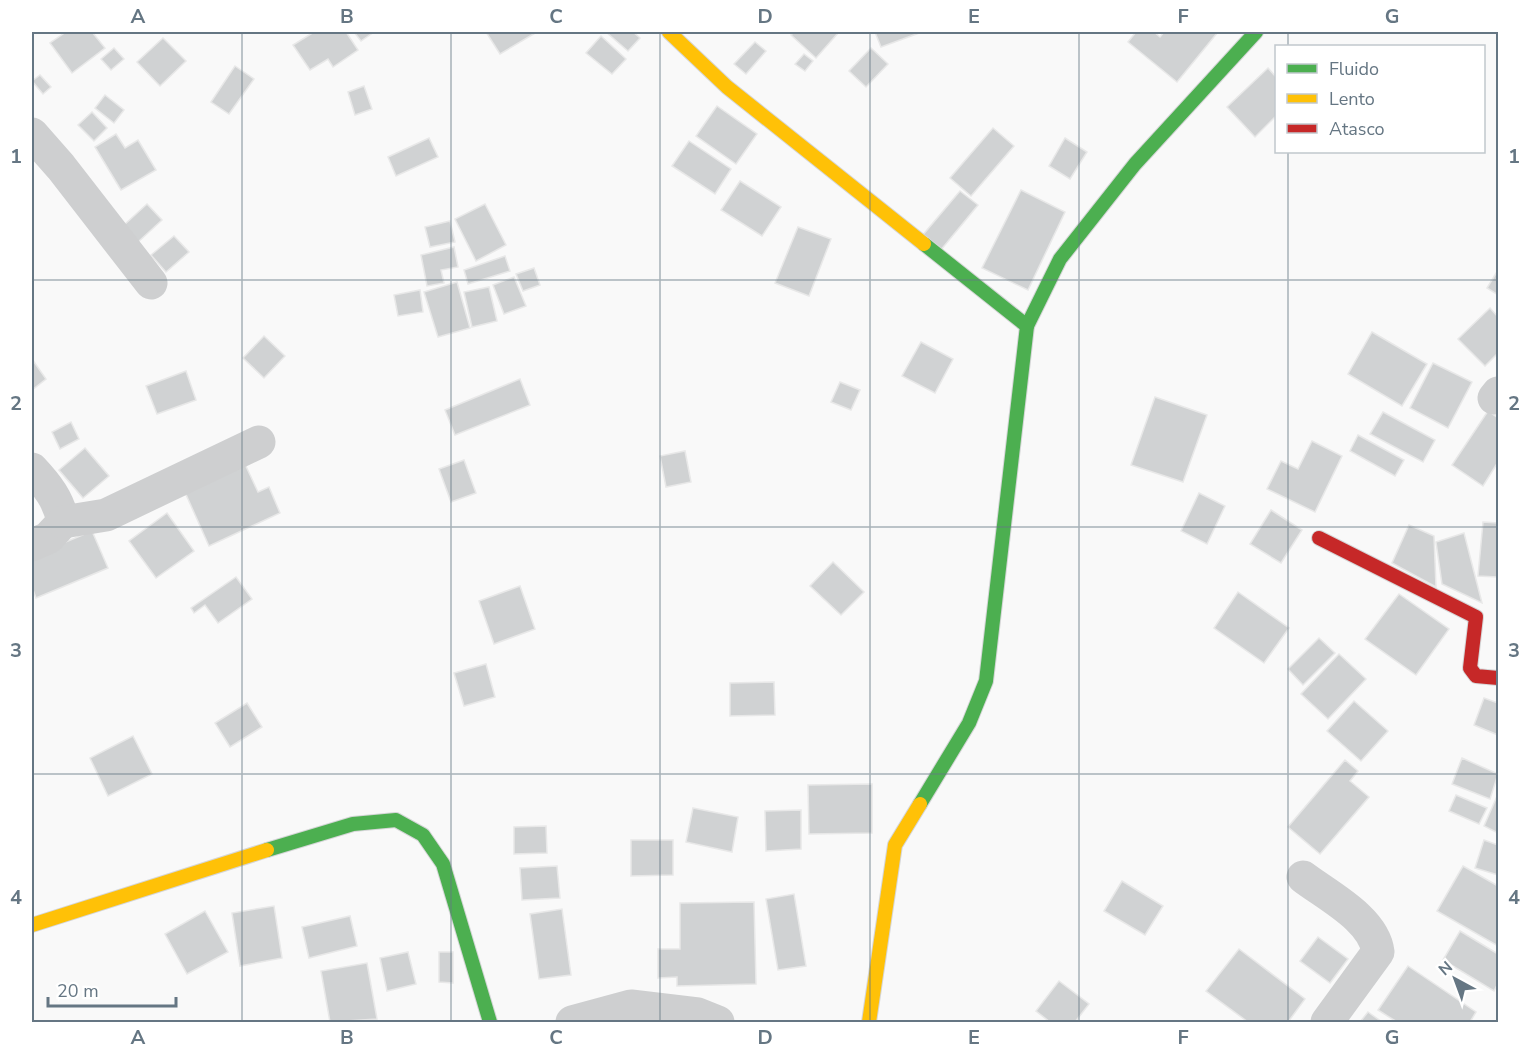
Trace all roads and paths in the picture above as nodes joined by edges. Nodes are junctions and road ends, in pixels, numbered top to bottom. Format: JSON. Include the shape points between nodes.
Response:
{"nodes":[{"id":1,"x":669,"y":32,"type":"edge"},
{"id":2,"x":1256,"y":32,"type":"edge"},
{"id":3,"x":32,"y":134,"type":"edge"},
{"id":4,"x":151,"y":283,"type":"dead end"},
{"id":5,"x":1027,"y":326,"type":"junction"},
{"id":6,"x":259,"y":442,"type":"dead end"},
{"id":7,"x":32,"y":469,"type":"edge"},
{"id":8,"x":63,"y":522,"type":"junction"},
{"id":9,"x":1319,"y":538,"type":"dead end"},
{"id":10,"x":32,"y":545,"type":"edge"},
{"id":11,"x":1498,"y":678,"type":"edge"},
{"id":12,"x":1303,"y":877,"type":"dead end"},
{"id":13,"x":32,"y":926,"type":"edge"},
{"id":14,"x":490,"y":1023,"type":"edge"},
{"id":15,"x":572,"y":1023,"type":"edge"},
{"id":16,"x":717,"y":1023,"type":"edge"},
{"id":17,"x":869,"y":1023,"type":"edge"},
{"id":18,"x":1327,"y":1023,"type":"edge"}],
"edges":[{"from":1,"to":5,"type":"street","via":[[727,87]]},
{"from":2,"to":5,"type":"street","via":[[1135,164],[1060,260]]},
{"from":3,"to":4,"type":"street"},
{"from":5,"to":17,"type":"street","via":[[986,681],[969,723],[895,845]]},
{"from":6,"to":8,"type":"street","via":[[106,515]]},
{"from":7,"to":8,"type":"street","via":[[60,506]]},
{"from":8,"to":10,"type":"street","via":[[48,538]]},
{"from":9,"to":11,"type":"street","via":[[1476,617],[1472,674]]},
{"from":12,"to":18,"type":"street","via":[[1359,920],[1376,939],[1377,952]]},
{"from":13,"to":14,"type":"street","via":[[352,824],[396,820],[423,835],[443,864]]},
{"from":15,"to":16,"type":"street","via":[[631,1005],[698,1014]]}]}
